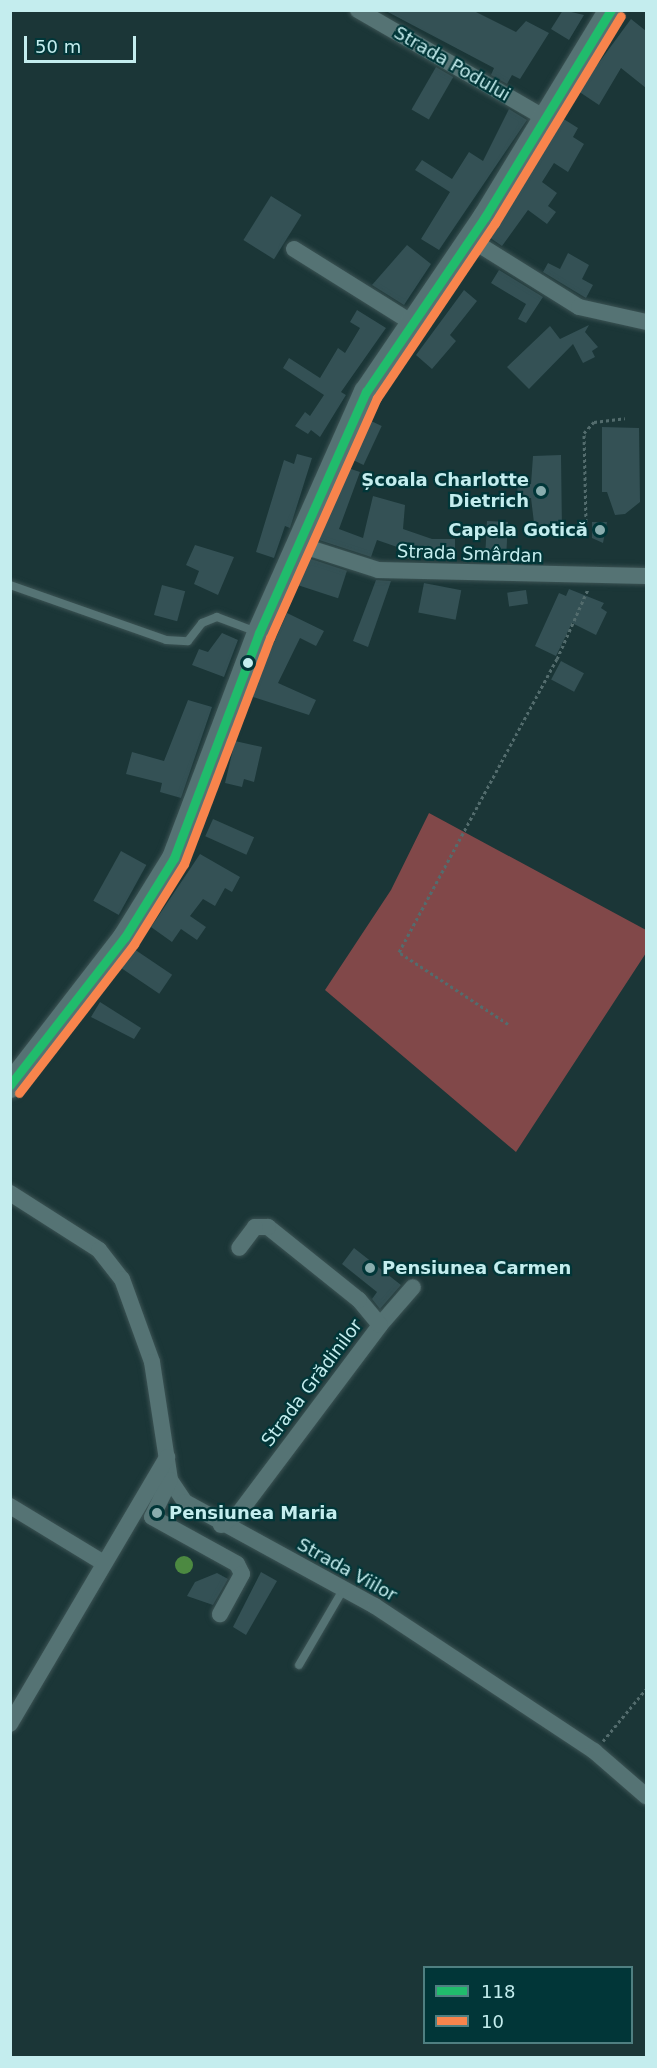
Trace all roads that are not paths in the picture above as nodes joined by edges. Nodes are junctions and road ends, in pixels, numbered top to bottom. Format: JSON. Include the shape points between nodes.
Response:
{"nodes":[{"id":1,"x":358,"y":10,"type":"edge"},
{"id":2,"x":611,"y":10,"type":"edge"},
{"id":3,"x":547,"y":119,"type":"junction"},
{"id":4,"x":470,"y":239,"type":"junction"},
{"id":5,"x":294,"y":249,"type":"dead end"},
{"id":6,"x":411,"y":322,"type":"junction"},
{"id":7,"x":646,"y":322,"type":"edge"},
{"id":8,"x":297,"y":544,"type":"junction"},
{"id":9,"x":646,"y":576,"type":"edge"},
{"id":10,"x":10,"y":585,"type":"edge"},
{"id":11,"x":259,"y":633,"type":"junction"},
{"id":12,"x":10,"y":1086,"type":"edge"},
{"id":13,"x":10,"y":1193,"type":"edge"},
{"id":14,"x":239,"y":1248,"type":"dead end"},
{"id":15,"x":413,"y":1287,"type":"dead end"},
{"id":16,"x":380,"y":1325,"type":"junction"},
{"id":17,"x":167,"y":1457,"type":"junction"},
{"id":18,"x":170,"y":1480,"type":"junction"},
{"id":19,"x":10,"y":1506,"type":"edge"},
{"id":20,"x":220,"y":1525,"type":"junction"},
{"id":21,"x":102,"y":1562,"type":"junction"},
{"id":22,"x":344,"y":1588,"type":"junction"},
{"id":23,"x":220,"y":1614,"type":"dead end"},
{"id":24,"x":299,"y":1665,"type":"dead end"},
{"id":25,"x":10,"y":1724,"type":"edge"},
{"id":26,"x":646,"y":1796,"type":"edge"}],
"edges":[{"from":1,"to":3,"type":"street","name":"Strada Podului"},
{"from":2,"to":3,"type":"street"},
{"from":3,"to":4,"type":"street"},
{"from":4,"to":6,"type":"street"},
{"from":4,"to":7,"type":"street","via":[[579,307]]},
{"from":5,"to":6,"type":"street"},
{"from":6,"to":8,"type":"street","via":[[366,392]]},
{"from":8,"to":9,"type":"street","name":"Strada Smârdan","via":[[378,570]]},
{"from":8,"to":11,"type":"street"},
{"from":10,"to":11,"type":"lane","via":[[166,640],[188,641],[202,623],[217,617]]},
{"from":11,"to":12,"type":"street","via":[[174,858],[125,937]]},
{"from":13,"to":17,"type":"street","name":"Strada Viilor","via":[[99,1250],[122,1279],[152,1362]]},
{"from":14,"to":16,"type":"street","name":"Strada Grădinilor","via":[[255,1227],[268,1227],[359,1300]]},
{"from":15,"to":16,"type":"street"},
{"from":16,"to":20,"type":"street","name":"Strada Grădinilor","via":[[239,1513]]},
{"from":17,"to":18,"type":"street","name":"Strada Viilor"},
{"from":17,"to":21,"type":"street"},
{"from":18,"to":20,"type":"street","name":"Strada Viilor","via":[[185,1502]]},
{"from":18,"to":23,"type":"street","via":[[152,1517],[237,1564],[242,1574]]},
{"from":19,"to":21,"type":"street"},
{"from":20,"to":22,"type":"street","name":"Strada Viilor"},
{"from":21,"to":25,"type":"street"},
{"from":22,"to":24,"type":"lane"},
{"from":22,"to":26,"type":"street","name":"Strada Viilor","via":[[594,1751]]}]}
